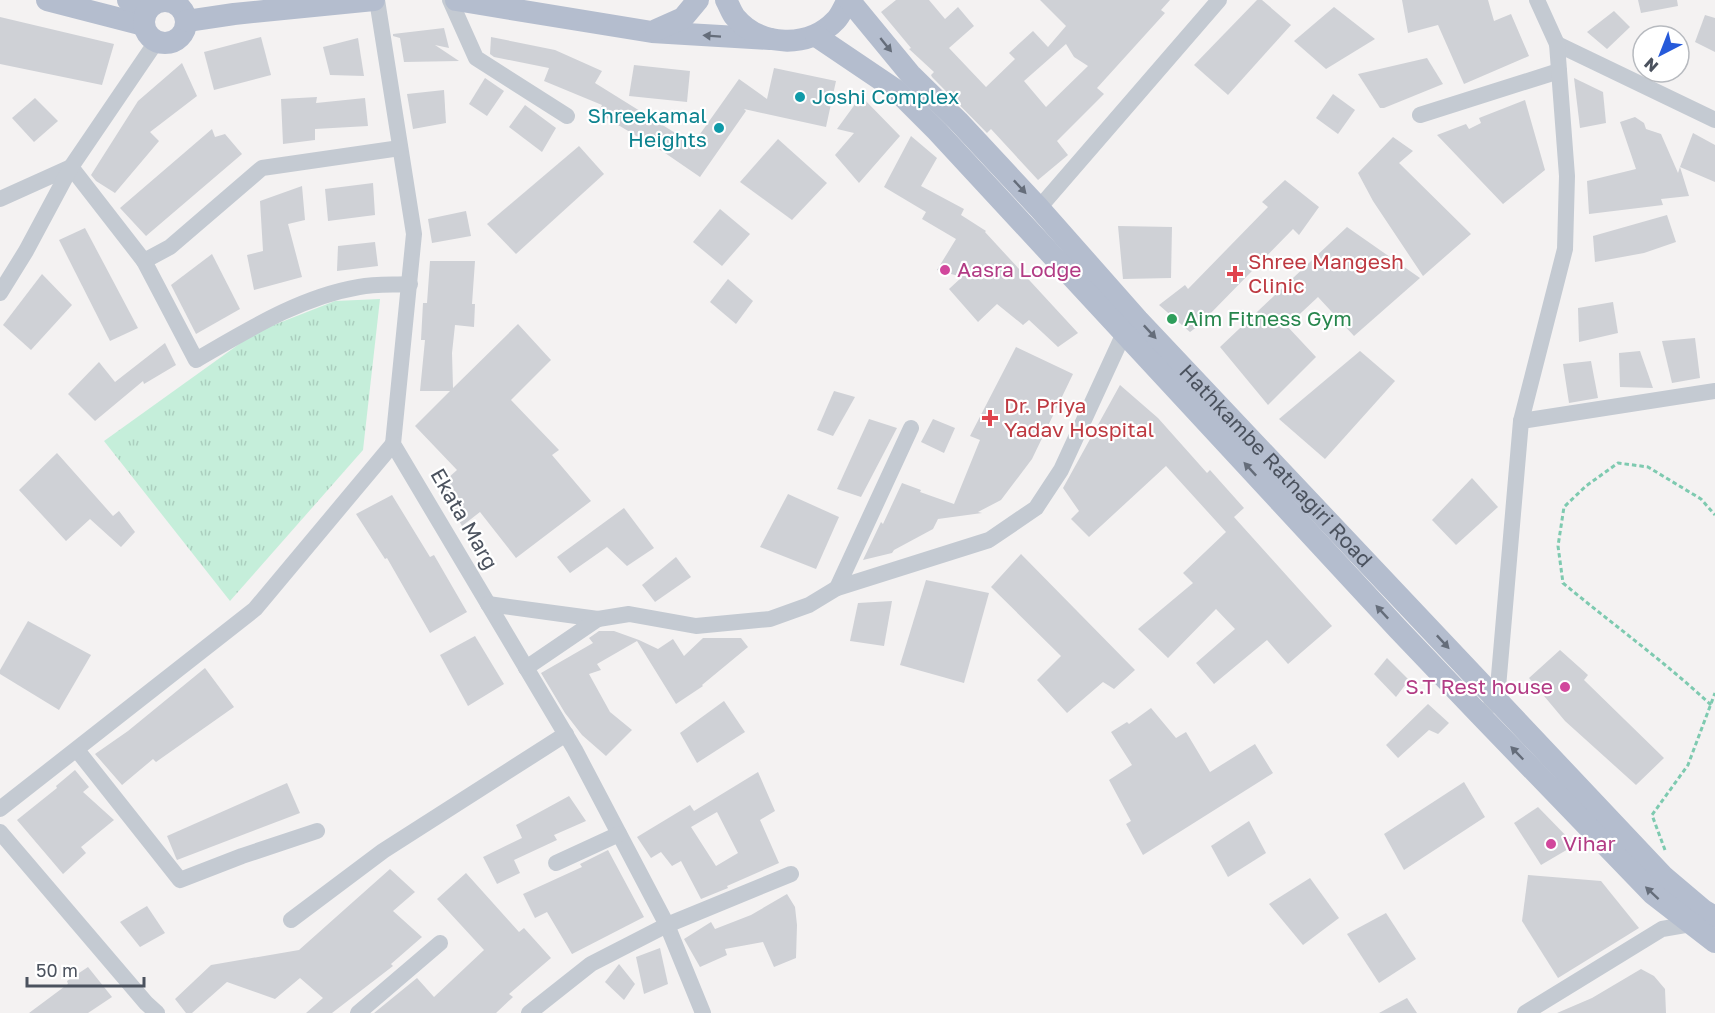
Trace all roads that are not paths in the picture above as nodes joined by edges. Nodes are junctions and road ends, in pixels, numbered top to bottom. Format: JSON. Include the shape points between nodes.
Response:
{"nodes":[{"id":1,"x":47,"y":0,"type":"edge"},
{"id":2,"x":128,"y":0,"type":"edge"},
{"id":3,"x":375,"y":0,"type":"edge"},
{"id":4,"x":450,"y":0,"type":"edge"},
{"id":5,"x":456,"y":0,"type":"edge"},
{"id":6,"x":698,"y":0,"type":"edge"},
{"id":7,"x":726,"y":0,"type":"edge"},
{"id":8,"x":849,"y":0,"type":"edge"},
{"id":9,"x":1219,"y":0,"type":"edge"},
{"id":10,"x":1537,"y":0,"type":"edge"},
{"id":11,"x":232,"y":7,"type":"edge"},
{"id":12,"x":187,"y":21,"type":"junction"},
{"id":13,"x":150,"y":24,"type":"junction"},
{"id":14,"x":652,"y":32,"type":"junction"},
{"id":15,"x":816,"y":36,"type":"junction"},
{"id":16,"x":770,"y":39,"type":"junction"},
{"id":17,"x":1557,"y":44,"type":"junction"},
{"id":18,"x":1559,"y":71,"type":"junction"},
{"id":19,"x":1420,"y":115,"type":"dead end"},
{"id":20,"x":567,"y":116,"type":"dead end"},
{"id":21,"x":1715,"y":120,"type":"edge"},
{"id":22,"x":400,"y":148,"type":"junction"},
{"id":23,"x":71,"y":167,"type":"junction"},
{"id":24,"x":0,"y":199,"type":"edge"},
{"id":25,"x":1039,"y":208,"type":"junction"},
{"id":26,"x":144,"y":261,"type":"junction"},
{"id":27,"x":410,"y":284,"type":"junction"},
{"id":28,"x":0,"y":293,"type":"edge"},
{"id":29,"x":1124,"y":333,"type":"junction"},
{"id":30,"x":1715,"y":391,"type":"edge"},
{"id":31,"x":1521,"y":421,"type":"junction"},
{"id":32,"x":911,"y":428,"type":"dead end"},
{"id":33,"x":393,"y":444,"type":"junction"},
{"id":34,"x":837,"y":588,"type":"junction"},
{"id":35,"x":488,"y":604,"type":"junction"},
{"id":36,"x":598,"y":620,"type":"junction"},
{"id":37,"x":526,"y":668,"type":"junction"},
{"id":38,"x":1497,"y":699,"type":"junction"},
{"id":39,"x":1480,"y":715,"type":"junction"},
{"id":40,"x":566,"y":734,"type":"junction"},
{"id":41,"x":77,"y":750,"type":"junction"},
{"id":42,"x":0,"y":809,"type":"edge"},
{"id":43,"x":317,"y":831,"type":"dead end"},
{"id":44,"x":0,"y":832,"type":"edge"},
{"id":45,"x":619,"y":834,"type":"junction"},
{"id":46,"x":556,"y":863,"type":"dead end"},
{"id":47,"x":791,"y":874,"type":"dead end"},
{"id":48,"x":1703,"y":917,"type":"edge"},
{"id":49,"x":291,"y":920,"type":"dead end"},
{"id":50,"x":667,"y":925,"type":"junction"},
{"id":51,"x":1715,"y":942,"type":"edge"},
{"id":52,"x":440,"y":943,"type":"dead end"},
{"id":53,"x":145,"y":1009,"type":"edge"},
{"id":54,"x":358,"y":1013,"type":"edge"},
{"id":55,"x":529,"y":1013,"type":"edge"},
{"id":56,"x":703,"y":1013,"type":"edge"},
{"id":57,"x":1525,"y":1013,"type":"edge"}],
"edges":[{"from":1,"to":13,"type":"main road"},
{"from":2,"to":13,"type":"main road"},
{"from":3,"to":11,"type":"main road"},
{"from":3,"to":22,"type":"street"},
{"from":4,"to":20,"type":"street","via":[[476,58]]},
{"from":5,"to":14,"type":"main road"},
{"from":6,"to":14,"type":"main road","via":[[683,18]]},
{"from":7,"to":16,"type":"main road","via":[[735,16],[751,31]]},
{"from":8,"to":15,"type":"main road","via":[[836,20]]},
{"from":8,"to":25,"type":"main road","name":"Hathkambe Ratnagiri Road","one_way":true,"via":[[910,75]]},
{"from":9,"to":25,"type":"street"},
{"from":10,"to":17,"type":"street"},
{"from":11,"to":12,"type":"main road"},
{"from":12,"to":13,"type":"main road","via":[[177,40],[163,44]]},
{"from":12,"to":13,"type":"main road","via":[[182,8],[163,0]]},
{"from":13,"to":23,"type":"street"},
{"from":16,"to":14,"type":"main road","one_way":true},
{"from":15,"to":16,"type":"main road","via":[[787,42]]},
{"from":15,"to":29,"type":"main road","via":[[896,90]]},
{"from":17,"to":18,"type":"street"},
{"from":17,"to":21,"type":"street"},
{"from":18,"to":19,"type":"street"},
{"from":18,"to":31,"type":"street","via":[[1567,176],[1565,249]]},
{"from":22,"to":26,"type":"street","via":[[262,168],[170,247]]},
{"from":22,"to":27,"type":"street","via":[[414,234]]},
{"from":23,"to":24,"type":"street"},
{"from":23,"to":26,"type":"street"},
{"from":23,"to":28,"type":"street"},
{"from":25,"to":38,"type":"main road","name":"Hathkambe Ratnagiri Road","one_way":true,"via":[[1146,329]]},
{"from":26,"to":27,"type":"street","via":[[196,360],[314,298],[360,287]]},
{"from":27,"to":33,"type":"street"},
{"from":29,"to":34,"type":"street","via":[[1061,470],[1036,508],[989,540]]},
{"from":39,"to":29,"type":"main road","one_way":true},
{"from":30,"to":31,"type":"street"},
{"from":31,"to":38,"type":"street"},
{"from":32,"to":34,"type":"street"},
{"from":33,"to":35,"type":"street","name":"Ekata Marg"},
{"from":33,"to":41,"type":"street","via":[[255,609]]},
{"from":34,"to":36,"type":"street","via":[[809,605],[770,619],[696,626],[629,614]]},
{"from":35,"to":36,"type":"street"},
{"from":35,"to":37,"type":"street","name":"Ekata Marg"},
{"from":36,"to":37,"type":"street"},
{"from":37,"to":40,"type":"street","name":"Ekata Marg"},
{"from":38,"to":39,"type":"street"},
{"from":38,"to":48,"type":"main road","name":"Hathkambe Ratnagiri Road"},
{"from":48,"to":39,"type":"main road","one_way":true,"via":[[1653,894]]},
{"from":40,"to":45,"type":"street","name":"Ekata Marg"},
{"from":40,"to":49,"type":"street","via":[[383,851]]},
{"from":41,"to":42,"type":"street"},
{"from":41,"to":43,"type":"street","via":[[180,880]]},
{"from":44,"to":53,"type":"street"},
{"from":45,"to":46,"type":"street"},
{"from":45,"to":50,"type":"street","name":"Ekata Marg"},
{"from":47,"to":50,"type":"street"},
{"from":48,"to":51,"type":"main road"},
{"from":48,"to":57,"type":"street","via":[[1662,929]]},
{"from":50,"to":55,"type":"street","via":[[591,964]]},
{"from":50,"to":56,"type":"street","name":"Ekata Marg"},
{"from":52,"to":54,"type":"street"}]}
